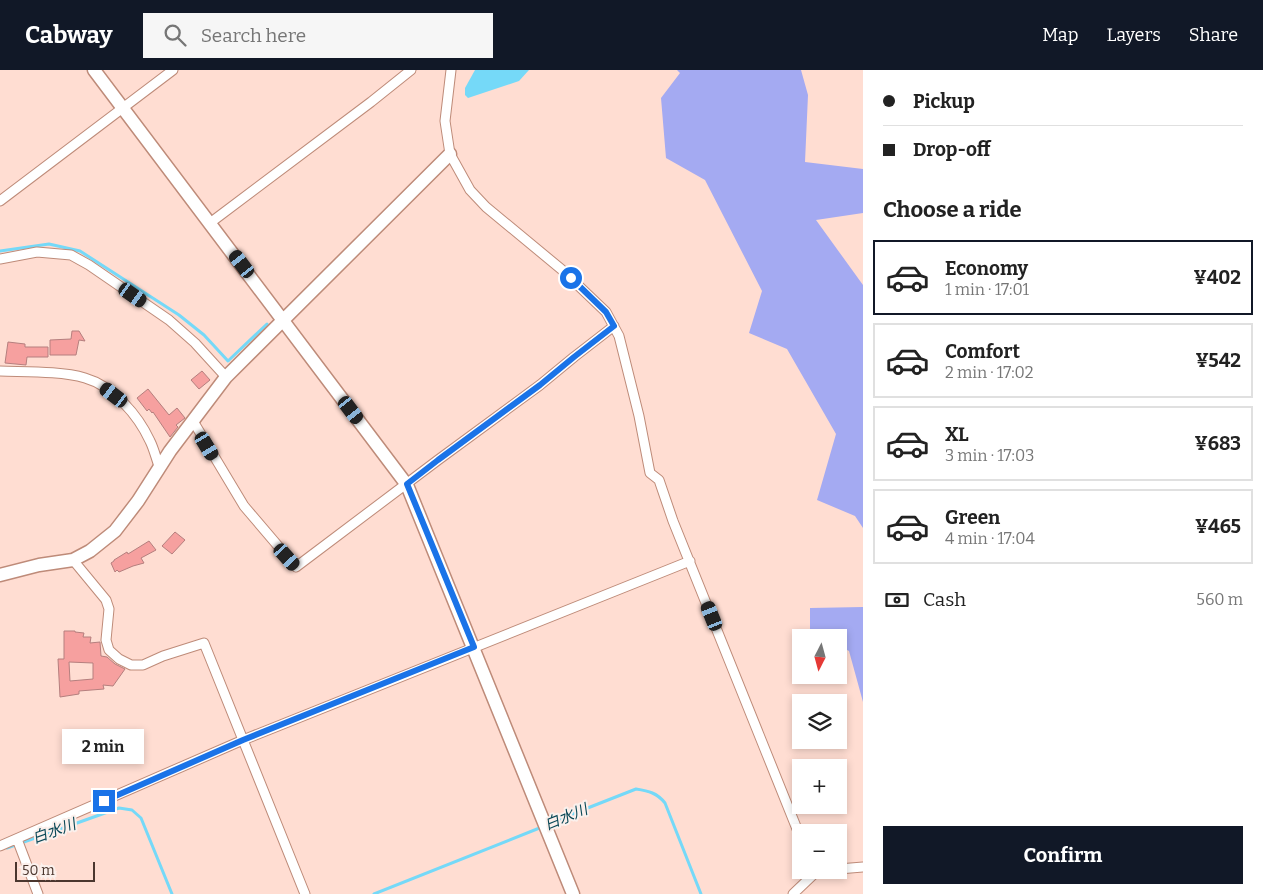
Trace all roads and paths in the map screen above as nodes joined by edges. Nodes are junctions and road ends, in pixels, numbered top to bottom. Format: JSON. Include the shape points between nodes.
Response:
{"nodes":[{"id":1,"x":94,"y":70,"type":"edge"},
{"id":2,"x":173,"y":70,"type":"edge"},
{"id":3,"x":411,"y":70,"type":"edge"},
{"id":4,"x":451,"y":70,"type":"edge"},
{"id":5,"x":123,"y":108,"type":"junction"},
{"id":6,"x":450,"y":154,"type":"junction"},
{"id":7,"x":0,"y":201,"type":"edge"},
{"id":8,"x":210,"y":223,"type":"junction"},
{"id":9,"x":0,"y":259,"type":"edge"},
{"id":10,"x":284,"y":320,"type":"junction"},
{"id":11,"x":614,"y":326,"type":"junction"},
{"id":12,"x":0,"y":371,"type":"edge"},
{"id":13,"x":226,"y":377,"type":"junction"},
{"id":14,"x":193,"y":422,"type":"junction"},
{"id":15,"x":159,"y":466,"type":"junction"},
{"id":16,"x":407,"y":484,"type":"junction"},
{"id":17,"x":73,"y":560,"type":"junction"},
{"id":18,"x":690,"y":561,"type":"junction"},
{"id":19,"x":0,"y":575,"type":"edge"},
{"id":20,"x":474,"y":647,"type":"junction"},
{"id":21,"x":243,"y":740,"type":"junction"},
{"id":22,"x":795,"y":824,"type":"edge"},
{"id":23,"x":17,"y":839,"type":"junction"},
{"id":24,"x":0,"y":846,"type":"edge"},
{"id":25,"x":863,"y":867,"type":"edge"},
{"id":26,"x":847,"y":869,"type":"edge"},
{"id":27,"x":807,"y":879,"type":"edge"},
{"id":28,"x":38,"y":894,"type":"edge"},
{"id":29,"x":305,"y":894,"type":"edge"},
{"id":30,"x":573,"y":894,"type":"edge"},
{"id":31,"x":793,"y":894,"type":"edge"}],
"edges":[{"from":1,"to":5,"type":"street"},
{"from":2,"to":5,"type":"street"},
{"from":3,"to":8,"type":"street"},
{"from":4,"to":6,"type":"street","via":[[445,120]]},
{"from":5,"to":7,"type":"street"},
{"from":5,"to":8,"type":"street"},
{"from":6,"to":10,"type":"street"},
{"from":6,"to":11,"type":"street","via":[[470,190],[486,207],[561,268],[606,312]]},
{"from":8,"to":10,"type":"street"},
{"from":9,"to":13,"type":"street","via":[[37,252],[72,255],[169,320],[195,342]]},
{"from":10,"to":13,"type":"street"},
{"from":10,"to":16,"type":"street"},
{"from":11,"to":16,"type":"street"},
{"from":11,"to":18,"type":"street","via":[[626,362],[650,473],[660,480]]},
{"from":12,"to":15,"type":"street","via":[[64,375],[85,378],[101,385],[128,408],[140,424],[151,441]]},
{"from":13,"to":14,"type":"street"},
{"from":14,"to":15,"type":"street"},
{"from":14,"to":16,"type":"street","via":[[244,506],[296,567]]},
{"from":15,"to":17,"type":"street","via":[[115,531]]},
{"from":16,"to":20,"type":"street"},
{"from":17,"to":19,"type":"street"},
{"from":17,"to":21,"type":"street","via":[[106,600],[109,609],[106,640],[109,650],[119,659],[131,665],[143,665],[204,643]]},
{"from":18,"to":20,"type":"street"},
{"from":18,"to":22,"type":"street"},
{"from":20,"to":21,"type":"street"},
{"from":20,"to":30,"type":"street"},
{"from":21,"to":23,"type":"street"},
{"from":21,"to":29,"type":"street"},
{"from":23,"to":24,"type":"street"},
{"from":23,"to":28,"type":"street"},
{"from":25,"to":26,"type":"street"},
{"from":27,"to":31,"type":"street"}]}
